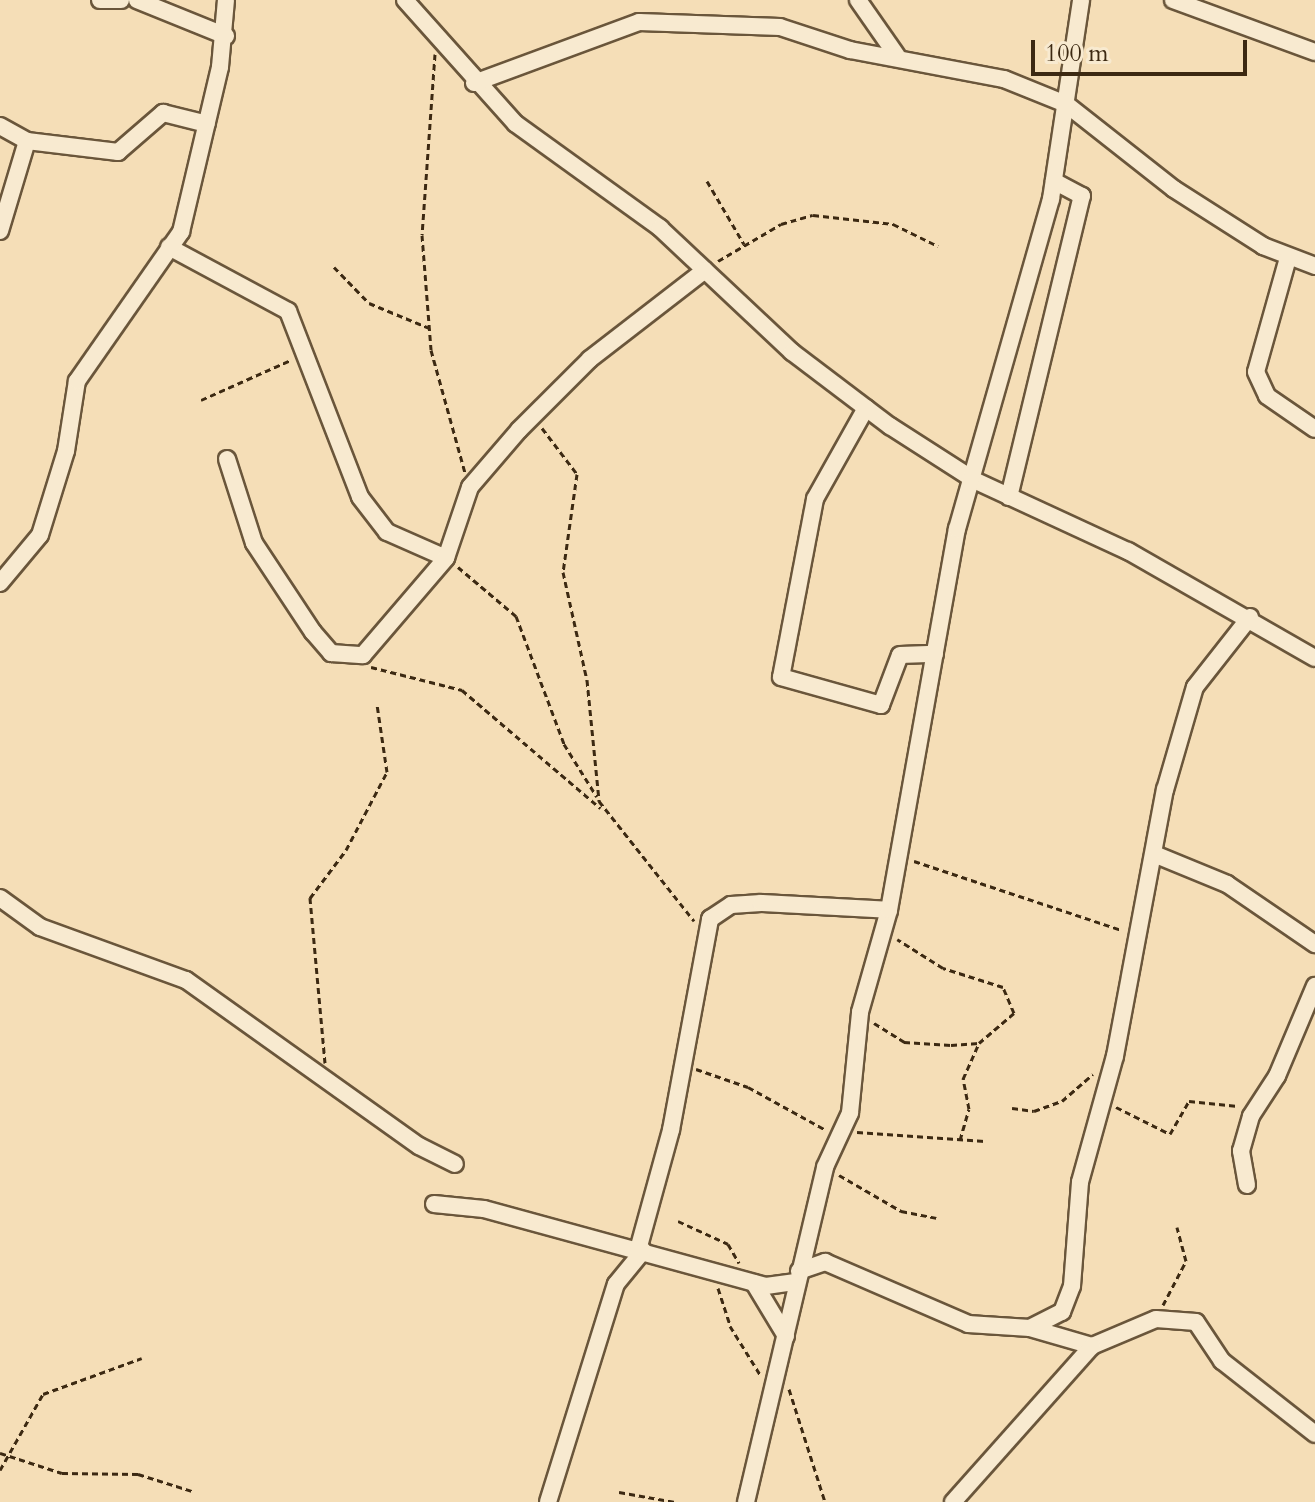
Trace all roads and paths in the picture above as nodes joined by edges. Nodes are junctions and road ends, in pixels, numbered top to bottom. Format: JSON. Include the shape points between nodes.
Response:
{"nodes":[{"id":1,"x":100,"y":0,"type":"edge"},
{"id":2,"x":121,"y":0,"type":"edge"},
{"id":3,"x":137,"y":0,"type":"edge"},
{"id":4,"x":226,"y":0,"type":"edge"},
{"id":5,"x":405,"y":0,"type":"edge"},
{"id":6,"x":858,"y":0,"type":"edge"},
{"id":7,"x":1081,"y":0,"type":"edge"},
{"id":8,"x":1173,"y":0,"type":"edge"},
{"id":9,"x":226,"y":36,"type":"junction"},
{"id":10,"x":437,"y":39,"type":"junction"},
{"id":11,"x":1315,"y":52,"type":"edge"},
{"id":12,"x":897,"y":56,"type":"junction"},
{"id":13,"x":474,"y":83,"type":"junction"},
{"id":14,"x":1066,"y":104,"type":"junction"},
{"id":15,"x":207,"y":124,"type":"junction"},
{"id":16,"x":0,"y":126,"type":"edge"},
{"id":17,"x":27,"y":141,"type":"junction"},
{"id":18,"x":707,"y":181,"type":"dead end"},
{"id":19,"x":1054,"y":181,"type":"junction"},
{"id":20,"x":0,"y":231,"type":"edge"},
{"id":21,"x":744,"y":244,"type":"junction"},
{"id":22,"x":938,"y":246,"type":"dead end"},
{"id":23,"x":169,"y":247,"type":"junction"},
{"id":24,"x":1288,"y":258,"type":"junction"},
{"id":25,"x":1315,"y":266,"type":"edge"},
{"id":26,"x":334,"y":267,"type":"dead end"},
{"id":27,"x":705,"y":270,"type":"junction"},
{"id":28,"x":429,"y":328,"type":"junction"},
{"id":29,"x":302,"y":355,"type":"junction"},
{"id":30,"x":201,"y":400,"type":"dead end"},
{"id":31,"x":540,"y":408,"type":"junction"},
{"id":32,"x":866,"y":408,"type":"junction"},
{"id":33,"x":1315,"y":429,"type":"edge"},
{"id":34,"x":227,"y":459,"type":"dead end"},
{"id":35,"x":974,"y":480,"type":"junction"},
{"id":36,"x":470,"y":487,"type":"junction"},
{"id":37,"x":1009,"y":497,"type":"junction"},
{"id":38,"x":446,"y":558,"type":"junction"},
{"id":39,"x":0,"y":583,"type":"edge"},
{"id":40,"x":1250,"y":617,"type":"junction"},
{"id":41,"x":935,"y":654,"type":"junction"},
{"id":42,"x":1315,"y":658,"type":"edge"},
{"id":43,"x":365,"y":665,"type":"dead end"},
{"id":44,"x":377,"y":704,"type":"dead end"},
{"id":45,"x":599,"y":801,"type":"junction"},
{"id":46,"x":603,"y":810,"type":"junction"},
{"id":47,"x":1154,"y":854,"type":"junction"},
{"id":48,"x":898,"y":856,"type":"junction"},
{"id":49,"x":0,"y":898,"type":"edge"},
{"id":50,"x":889,"y":910,"type":"junction"},
{"id":51,"x":883,"y":930,"type":"junction"},
{"id":52,"x":704,"y":931,"type":"junction"},
{"id":53,"x":1134,"y":934,"type":"junction"},
{"id":54,"x":1315,"y":944,"type":"edge"},
{"id":55,"x":1315,"y":986,"type":"edge"},
{"id":56,"x":860,"y":1012,"type":"junction"},
{"id":57,"x":979,"y":1043,"type":"junction"},
{"id":58,"x":1115,"y":1056,"type":"junction"},
{"id":59,"x":684,"y":1065,"type":"junction"},
{"id":60,"x":330,"y":1082,"type":"junction"},
{"id":61,"x":1105,"y":1095,"type":"junction"},
{"id":62,"x":1257,"y":1107,"type":"junction"},
{"id":63,"x":1012,"y":1108,"type":"dead end"},
{"id":64,"x":845,"y":1129,"type":"junction"},
{"id":65,"x":960,"y":1140,"type":"junction"},
{"id":66,"x":985,"y":1141,"type":"dead end"},
{"id":67,"x":455,"y":1164,"type":"dead end"},
{"id":68,"x":825,"y":1167,"type":"junction"},
{"id":69,"x":1247,"y":1185,"type":"dead end"},
{"id":70,"x":434,"y":1204,"type":"dead end"},
{"id":71,"x":936,"y":1218,"type":"dead end"},
{"id":72,"x":678,"y":1221,"type":"dead end"},
{"id":73,"x":1177,"y":1227,"type":"dead end"},
{"id":74,"x":641,"y":1251,"type":"junction"},
{"id":75,"x":712,"y":1270,"type":"junction"},
{"id":76,"x":798,"y":1277,"type":"junction"},
{"id":77,"x":748,"y":1280,"type":"junction"},
{"id":78,"x":1156,"y":1319,"type":"junction"},
{"id":79,"x":1030,"y":1328,"type":"junction"},
{"id":80,"x":786,"y":1336,"type":"junction"},
{"id":81,"x":1092,"y":1346,"type":"junction"},
{"id":82,"x":783,"y":1354,"type":"junction"},
{"id":83,"x":142,"y":1358,"type":"dead end"},
{"id":84,"x":771,"y":1402,"type":"junction"},
{"id":85,"x":1315,"y":1434,"type":"edge"},
{"id":86,"x":0,"y":1453,"type":"edge"},
{"id":87,"x":8,"y":1454,"type":"junction"},
{"id":88,"x":0,"y":1470,"type":"edge"},
{"id":89,"x":192,"y":1491,"type":"dead end"},
{"id":90,"x":619,"y":1492,"type":"dead end"},
{"id":91,"x":548,"y":1502,"type":"edge"},
{"id":92,"x":675,"y":1502,"type":"edge"},
{"id":93,"x":746,"y":1502,"type":"edge"},
{"id":94,"x":825,"y":1502,"type":"edge"},
{"id":95,"x":953,"y":1502,"type":"edge"}],
"edges":[{"from":1,"to":2,"type":"street"},
{"from":3,"to":9,"type":"street"},
{"from":4,"to":9,"type":"street"},
{"from":5,"to":10,"type":"street"},
{"from":6,"to":12,"type":"street"},
{"from":7,"to":14,"type":"street"},
{"from":8,"to":11,"type":"street"},
{"from":9,"to":15,"type":"street"},
{"from":10,"to":13,"type":"street"},
{"from":10,"to":28,"type":"path","via":[[423,163]]},
{"from":12,"to":13,"type":"street","via":[[768,25],[639,22]]},
{"from":12,"to":14,"type":"street","via":[[1004,79]]},
{"from":13,"to":27,"type":"street","via":[[516,124],[660,228]]},
{"from":14,"to":19,"type":"street"},
{"from":14,"to":24,"type":"street","via":[[1174,189]]},
{"from":15,"to":17,"type":"street","via":[[159,114],[118,152]]},
{"from":15,"to":23,"type":"street","via":[[188,210]]},
{"from":16,"to":17,"type":"street"},
{"from":17,"to":20,"type":"street"},
{"from":18,"to":21,"type":"path"},
{"from":19,"to":35,"type":"street"},
{"from":19,"to":37,"type":"street","via":[[1082,196]]},
{"from":21,"to":22,"type":"path","via":[[813,215],[893,224]]},
{"from":21,"to":27,"type":"path"},
{"from":23,"to":29,"type":"street","via":[[286,309]]},
{"from":23,"to":39,"type":"street","via":[[77,381],[66,451],[40,535]]},
{"from":24,"to":25,"type":"street"},
{"from":24,"to":33,"type":"street","via":[[1256,372],[1267,396]]},
{"from":26,"to":28,"type":"path","via":[[369,303]]},
{"from":27,"to":31,"type":"street"},
{"from":27,"to":32,"type":"street"},
{"from":28,"to":36,"type":"path","via":[[440,393]]},
{"from":29,"to":30,"type":"path"},
{"from":29,"to":38,"type":"street","via":[[372,515],[392,535]]},
{"from":31,"to":36,"type":"street"},
{"from":31,"to":45,"type":"path","via":[[545,439],[577,474],[563,572],[587,680]]},
{"from":32,"to":35,"type":"street"},
{"from":32,"to":41,"type":"street","via":[[815,499],[781,677],[881,705],[900,655]]},
{"from":34,"to":38,"type":"street","via":[[254,543],[331,653],[353,658],[377,646]]},
{"from":35,"to":37,"type":"street"},
{"from":35,"to":41,"type":"street","via":[[957,529]]},
{"from":36,"to":38,"type":"street"},
{"from":37,"to":40,"type":"street"},
{"from":38,"to":45,"type":"path","via":[[516,616],[564,744]]},
{"from":40,"to":42,"type":"street"},
{"from":40,"to":47,"type":"street","via":[[1195,687]]},
{"from":41,"to":48,"type":"street"},
{"from":43,"to":46,"type":"path","via":[[462,690]]},
{"from":44,"to":60,"type":"path","via":[[387,772],[346,850],[310,898],[318,936],[312,976]]},
{"from":45,"to":46,"type":"path"},
{"from":46,"to":52,"type":"path"},
{"from":47,"to":53,"type":"street"},
{"from":47,"to":54,"type":"street","via":[[1227,884]]},
{"from":48,"to":50,"type":"street"},
{"from":48,"to":53,"type":"path"},
{"from":49,"to":60,"type":"street","via":[[40,927],[186,980]]},
{"from":50,"to":51,"type":"street"},
{"from":50,"to":52,"type":"street","via":[[731,905],[713,914]]},
{"from":51,"to":56,"type":"street"},
{"from":51,"to":57,"type":"path","via":[[943,968],[1005,989],[1012,1019]]},
{"from":52,"to":59,"type":"street"},
{"from":53,"to":58,"type":"street"},
{"from":55,"to":62,"type":"street"},
{"from":56,"to":57,"type":"path","via":[[904,1042]]},
{"from":56,"to":64,"type":"street"},
{"from":57,"to":65,"type":"path","via":[[963,1079],[969,1109]]},
{"from":58,"to":61,"type":"street"},
{"from":58,"to":63,"type":"path","via":[[1072,1096],[1034,1111]]},
{"from":59,"to":64,"type":"path","via":[[748,1087],[827,1130]]},
{"from":59,"to":74,"type":"street"},
{"from":60,"to":67,"type":"street"},
{"from":61,"to":62,"type":"path","via":[[1170,1134],[1189,1101]]},
{"from":61,"to":79,"type":"street","via":[[1080,1182],[1067,1305]]},
{"from":62,"to":69,"type":"street","via":[[1241,1151]]},
{"from":64,"to":65,"type":"path"},
{"from":64,"to":68,"type":"street"},
{"from":65,"to":66,"type":"path"},
{"from":68,"to":71,"type":"path","via":[[901,1211]]},
{"from":68,"to":76,"type":"street"},
{"from":70,"to":74,"type":"street","via":[[484,1209]]},
{"from":72,"to":77,"type":"path","via":[[728,1244]]},
{"from":73,"to":78,"type":"path","via":[[1186,1261]]},
{"from":74,"to":75,"type":"street"},
{"from":74,"to":91,"type":"street","via":[[616,1284]]},
{"from":75,"to":77,"type":"street"},
{"from":75,"to":84,"type":"path","via":[[730,1326],[753,1355]]},
{"from":76,"to":77,"type":"street"},
{"from":76,"to":79,"type":"street","via":[[825,1262],[968,1324]]},
{"from":76,"to":80,"type":"street"},
{"from":77,"to":80,"type":"street"},
{"from":78,"to":81,"type":"street"},
{"from":78,"to":85,"type":"street","via":[[1202,1325],[1222,1361]]},
{"from":79,"to":81,"type":"street"},
{"from":80,"to":82,"type":"street"},
{"from":81,"to":95,"type":"street"},
{"from":82,"to":84,"type":"street"},
{"from":82,"to":94,"type":"path"},
{"from":83,"to":87,"type":"path","via":[[43,1394]]},
{"from":84,"to":93,"type":"street"},
{"from":86,"to":87,"type":"path"},
{"from":87,"to":88,"type":"path"},
{"from":87,"to":89,"type":"path","via":[[62,1473],[138,1474]]},
{"from":90,"to":92,"type":"path"}]}
